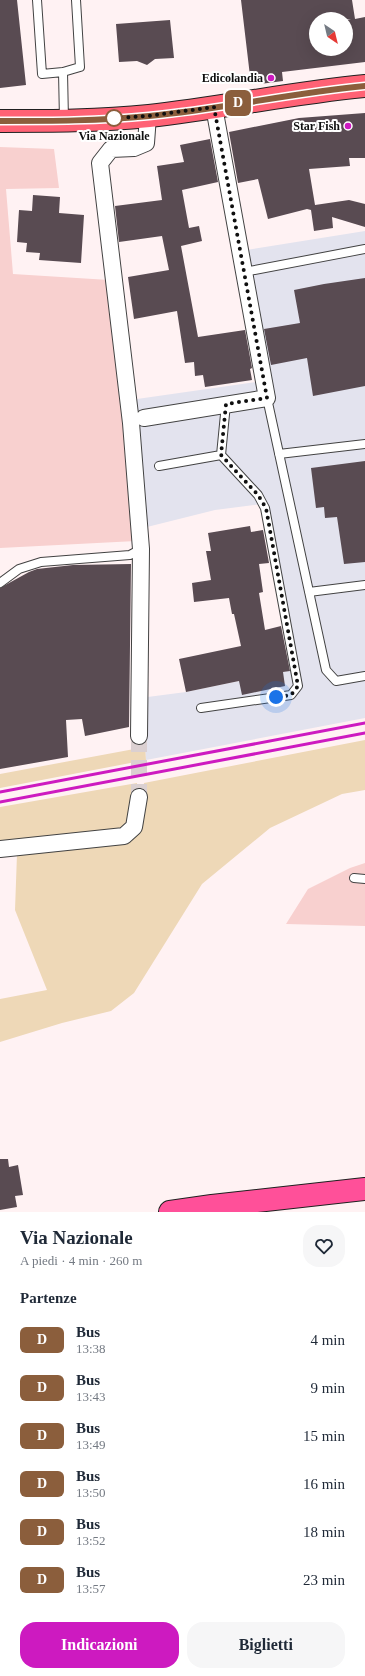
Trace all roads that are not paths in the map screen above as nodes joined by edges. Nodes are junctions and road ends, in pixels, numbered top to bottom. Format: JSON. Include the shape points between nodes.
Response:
{"nodes":[{"id":1,"x":37,"y":0,"type":"edge"},
{"id":2,"x":76,"y":0,"type":"edge"},
{"id":3,"x":63,"y":72,"type":"junction"},
{"id":4,"x":365,"y":86,"type":"edge"},
{"id":5,"x":214,"y":107,"type":"junction"},
{"id":6,"x":148,"y":116,"type":"junction"},
{"id":7,"x":0,"y":121,"type":"edge"},
{"id":8,"x":64,"y":121,"type":"junction"},
{"id":9,"x":365,"y":249,"type":"edge"},
{"id":10,"x":244,"y":272,"type":"junction"},
{"id":11,"x":267,"y":398,"type":"junction"},
{"id":12,"x":226,"y":404,"type":"junction"},
{"id":13,"x":144,"y":418,"type":"dead end"},
{"id":14,"x":365,"y":444,"type":"edge"},
{"id":15,"x":279,"y":454,"type":"junction"},
{"id":16,"x":221,"y":455,"type":"junction"},
{"id":17,"x":159,"y":466,"type":"dead end"},
{"id":18,"x":141,"y":549,"type":"junction"},
{"id":19,"x":0,"y":583,"type":"edge"},
{"id":20,"x":365,"y":586,"type":"edge"},
{"id":21,"x":309,"y":592,"type":"junction"},
{"id":22,"x":365,"y":676,"type":"edge"},
{"id":23,"x":201,"y":708,"type":"dead end"},
{"id":24,"x":139,"y":736,"type":"tunnel mouth"},
{"id":25,"x":139,"y":797,"type":"tunnel mouth"},
{"id":26,"x":0,"y":849,"type":"edge"},
{"id":27,"x":354,"y":878,"type":"dead end"},
{"id":28,"x":365,"y":879,"type":"edge"},
{"id":29,"x":365,"y":1189,"type":"edge"},
{"id":30,"x":170,"y":1212,"type":"edge"}],
"edges":[{"from":1,"to":3,"type":"lane","via":[[42,74]]},
{"from":2,"to":3,"type":"lane","via":[[80,67]]},
{"from":3,"to":8,"type":"lane"},
{"from":4,"to":5,"type":"main road","via":[[328,89]]},
{"from":5,"to":6,"type":"main road"},
{"from":5,"to":10,"type":"street"},
{"from":6,"to":8,"type":"main road"},
{"from":6,"to":18,"type":"street","via":[[146,143],[134,148],[111,149],[100,163],[131,423]]},
{"from":7,"to":8,"type":"main road"},
{"from":9,"to":10,"type":"lane"},
{"from":10,"to":11,"type":"street"},
{"from":11,"to":12,"type":"street"},
{"from":11,"to":15,"type":"lane"},
{"from":12,"to":13,"type":"street"},
{"from":12,"to":16,"type":"lane"},
{"from":14,"to":15,"type":"lane"},
{"from":15,"to":21,"type":"lane"},
{"from":16,"to":17,"type":"lane"},
{"from":16,"to":23,"type":"lane","via":[[258,495],[266,508],[298,686],[291,695]]},
{"from":18,"to":19,"type":"lane","via":[[130,555],[41,562],[19,569]]},
{"from":18,"to":24,"type":"street"},
{"from":20,"to":21,"type":"lane"},
{"from":21,"to":22,"type":"lane","via":[[326,670],[336,681]]},
{"from":25,"to":26,"type":"street","via":[[134,827],[124,836]]},
{"from":27,"to":28,"type":"lane"},
{"from":29,"to":30,"type":"highway"}]}
